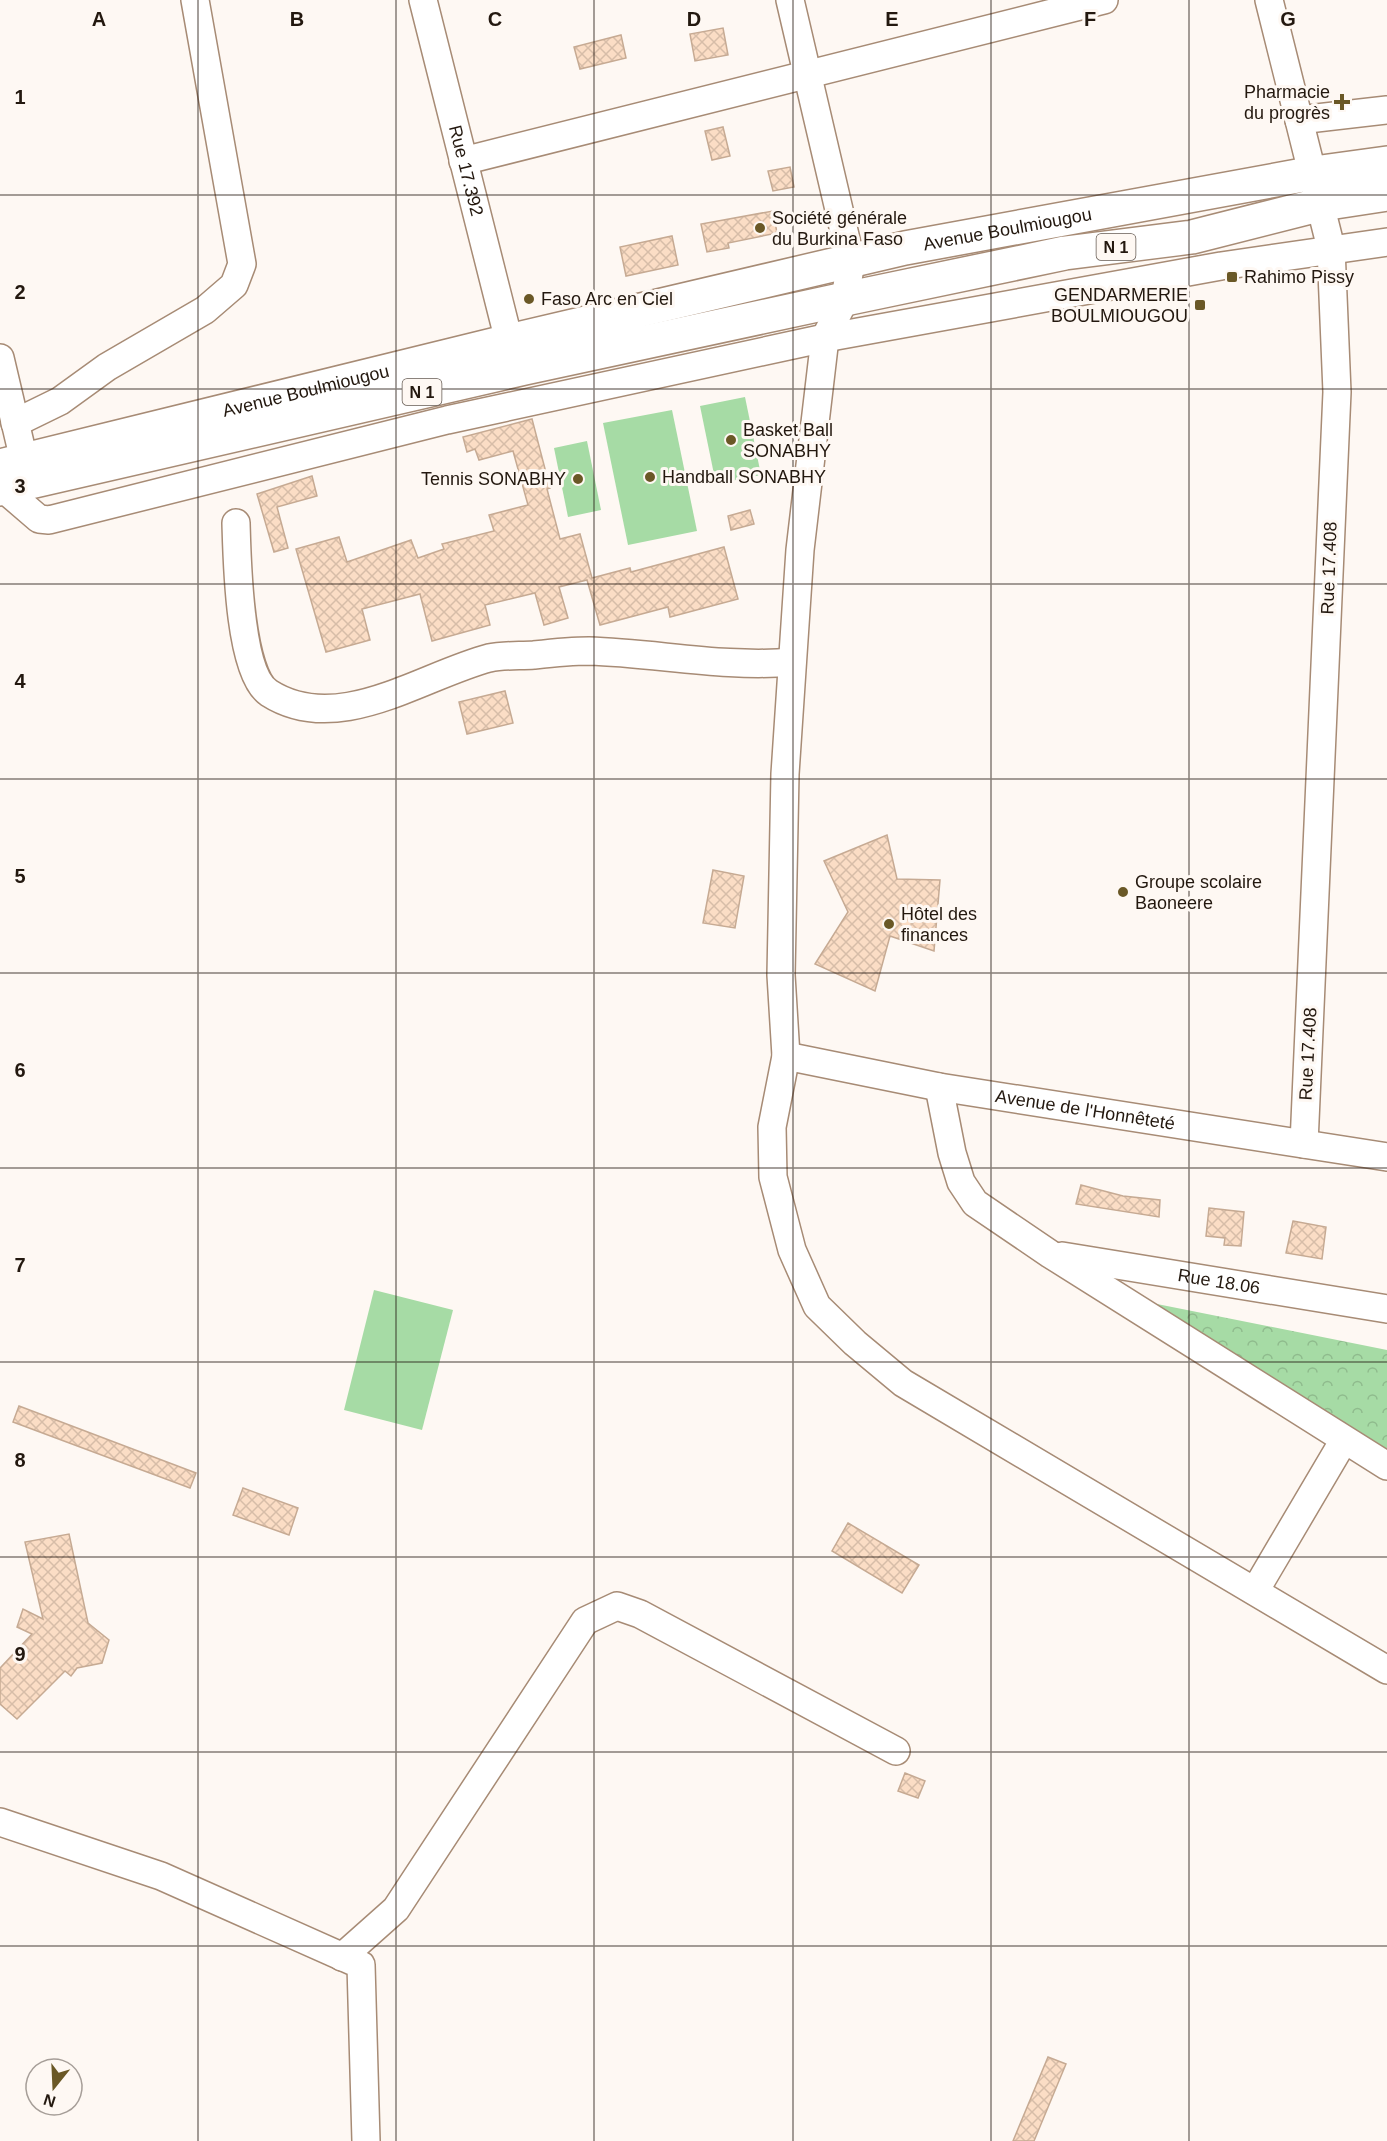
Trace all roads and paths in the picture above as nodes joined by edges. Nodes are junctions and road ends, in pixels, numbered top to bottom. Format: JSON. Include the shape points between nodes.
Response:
{"nodes":[{"id":1,"x":195,"y":0,"type":"edge"},
{"id":2,"x":423,"y":0,"type":"edge"},
{"id":3,"x":790,"y":0,"type":"edge"},
{"id":4,"x":1104,"y":0,"type":"edge"},
{"id":5,"x":1270,"y":0,"type":"edge"},
{"id":6,"x":807,"y":75,"type":"junction"},
{"id":7,"x":1387,"y":110,"type":"edge"},
{"id":8,"x":1299,"y":120,"type":"junction"},
{"id":9,"x":463,"y":161,"type":"junction"},
{"id":10,"x":1387,"y":162,"type":"edge"},
{"id":11,"x":1314,"y":172,"type":"junction"},
{"id":12,"x":1387,"y":194,"type":"edge"},
{"id":13,"x":1322,"y":204,"type":"junction"},
{"id":14,"x":1387,"y":242,"type":"edge"},
{"id":15,"x":1331,"y":248,"type":"junction"},
{"id":16,"x":851,"y":261,"type":"junction"},
{"id":17,"x":845,"y":299,"type":"junction"},
{"id":18,"x":825,"y":338,"type":"junction"},
{"id":19,"x":509,"y":341,"type":"junction"},
{"id":20,"x":0,"y":358,"type":"edge"},
{"id":21,"x":15,"y":423,"type":"junction"},
{"id":22,"x":7,"y":476,"type":"edge"},
{"id":23,"x":236,"y":523,"type":"dead end"},
{"id":24,"x":792,"y":662,"type":"junction"},
{"id":25,"x":786,"y":1056,"type":"junction"},
{"id":26,"x":939,"y":1087,"type":"junction"},
{"id":27,"x":1304,"y":1144,"type":"junction"},
{"id":28,"x":1387,"y":1157,"type":"edge"},
{"id":29,"x":1050,"y":1254,"type":"junction"},
{"id":30,"x":1387,"y":1309,"type":"edge"},
{"id":31,"x":1344,"y":1440,"type":"junction"},
{"id":32,"x":1387,"y":1466,"type":"edge"},
{"id":33,"x":1255,"y":1591,"type":"junction"},
{"id":34,"x":1387,"y":1670,"type":"edge"},
{"id":35,"x":896,"y":1751,"type":"dead end"},
{"id":36,"x":0,"y":1822,"type":"edge"},
{"id":37,"x":342,"y":1957,"type":"junction"},
{"id":38,"x":366,"y":2141,"type":"edge"}],
"edges":[{"from":1,"to":21,"type":"street","via":[[242,264],[234,285],[205,310],[107,367],[60,401]]},
{"from":2,"to":9,"type":"street","name":"Rue 17.392"},
{"from":3,"to":6,"type":"street"},
{"from":4,"to":6,"type":"street"},
{"from":5,"to":8,"type":"street","name":"Rue 17.408"},
{"from":6,"to":9,"type":"street"},
{"from":6,"to":16,"type":"street"},
{"from":7,"to":8,"type":"street"},
{"from":8,"to":11,"type":"street","name":"Rue 17.408"},
{"from":9,"to":19,"type":"street","name":"Rue 17.392"},
{"from":10,"to":11,"type":"highway","name":"Avenue Boulmiougou","number":"N 1"},
{"from":11,"to":13,"type":"street","name":"Rue 17.408"},
{"from":11,"to":16,"type":"highway","name":"Avenue Boulmiougou","number":"N 1"},
{"from":12,"to":13,"type":"highway","name":"Avenue Boulmiougou","number":"N 1"},
{"from":13,"to":15,"type":"street","name":"Rue 17.408"},
{"from":13,"to":17,"type":"highway","name":"Avenue Boulmiougou","number":"N 1","via":[[1192,237],[1065,253]]},
{"from":14,"to":15,"type":"street"},
{"from":15,"to":18,"type":"street"},
{"from":15,"to":27,"type":"street","name":"Rue 17.408","via":[[1336,392]]},
{"from":16,"to":17,"type":"street"},
{"from":16,"to":19,"type":"highway","name":"Avenue Boulmiougou","number":"N 1"},
{"from":17,"to":18,"type":"street"},
{"from":17,"to":22,"type":"highway","name":"Avenue Boulmiougou","number":"N 1"},
{"from":18,"to":22,"type":"street","via":[[447,420],[49,520],[39,519]]},
{"from":18,"to":24,"type":"street","via":[[800,550]]},
{"from":19,"to":22,"type":"highway","name":"Avenue Boulmiougou","number":"N 1"},
{"from":20,"to":21,"type":"street"},
{"from":21,"to":22,"type":"street"},
{"from":23,"to":24,"type":"street","via":[[247,656],[266,692],[314,710],[386,695],[490,658],[588,651],[677,659]]},
{"from":24,"to":25,"type":"street","via":[[784,774],[781,975]]},
{"from":25,"to":26,"type":"street","name":"Avenue de l'Honnêteté"},
{"from":25,"to":33,"type":"street","via":[[772,1127],[773,1177],[792,1250],[817,1306],[903,1383]]},
{"from":26,"to":27,"type":"street","name":"Avenue de l'Honnêteté"},
{"from":26,"to":29,"type":"street","via":[[952,1153],[970,1196],[993,1217]]},
{"from":27,"to":28,"type":"street","name":"Avenue de l'Honnêteté"},
{"from":29,"to":30,"type":"street","name":"Rue 18.06"},
{"from":29,"to":31,"type":"street"},
{"from":31,"to":32,"type":"street"},
{"from":31,"to":33,"type":"street"},
{"from":33,"to":34,"type":"street"},
{"from":35,"to":37,"type":"street","via":[[640,1614],[617,1606],[585,1621],[396,1909]]},
{"from":36,"to":37,"type":"street","via":[[161,1876]]},
{"from":37,"to":38,"type":"street","via":[[361,1965]]}]}
